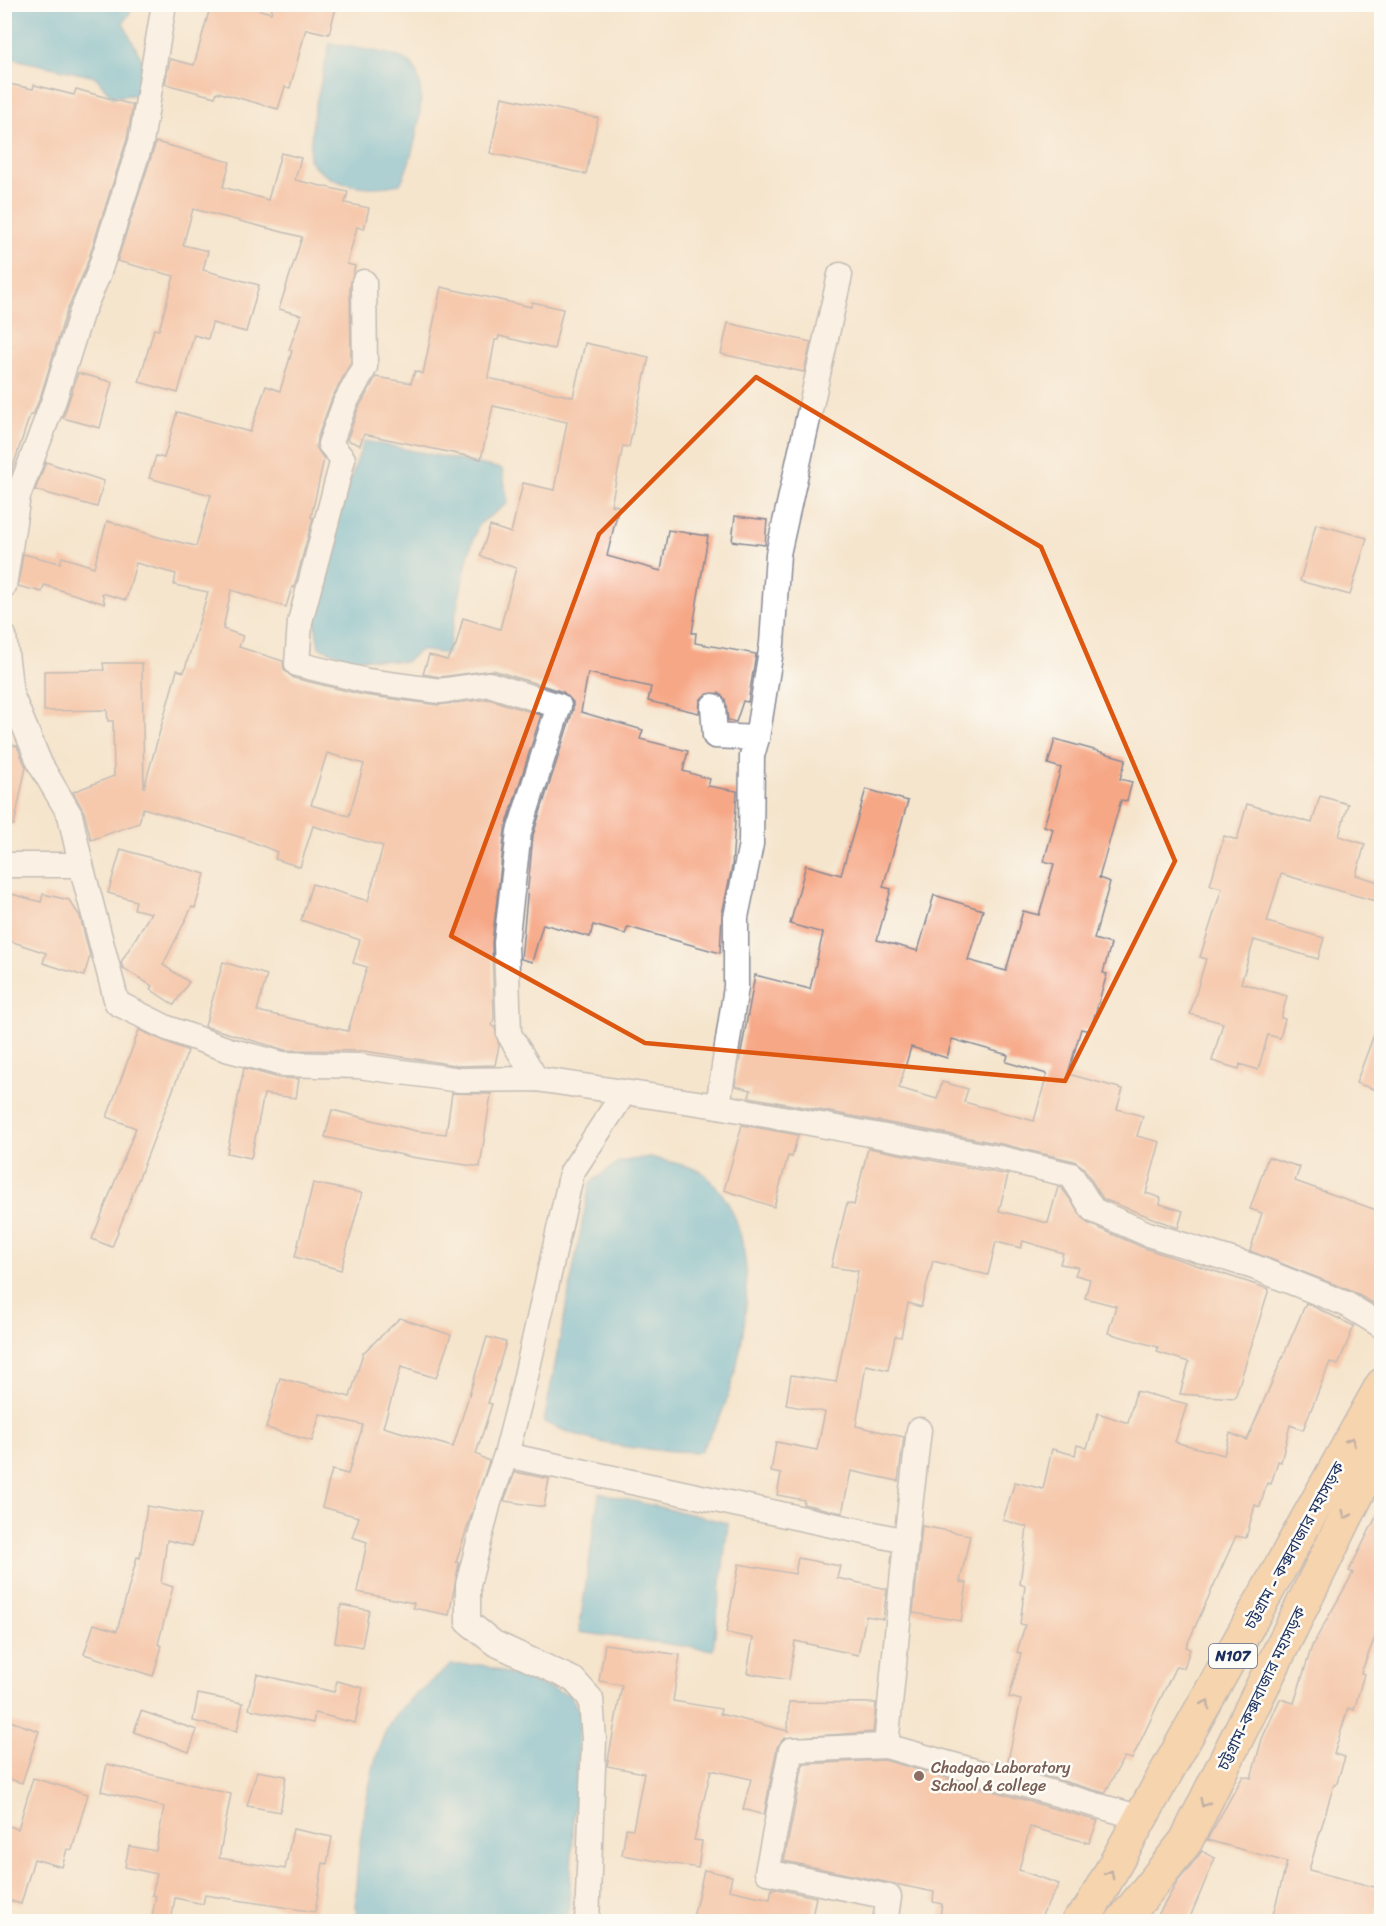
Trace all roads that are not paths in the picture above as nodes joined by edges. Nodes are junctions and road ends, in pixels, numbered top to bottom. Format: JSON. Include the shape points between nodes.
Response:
{"nodes":[{"id":1,"x":164,"y":4,"type":"edge"},
{"id":2,"x":840,"y":275,"type":"dead end"},
{"id":3,"x":364,"y":282,"type":"dead end"},
{"id":4,"x":6,"y":571,"type":"edge"},
{"id":5,"x":4,"y":636,"type":"edge"},
{"id":6,"x":8,"y":693,"type":"edge"},
{"id":7,"x":713,"y":706,"type":"dead end"},
{"id":8,"x":758,"y":738,"type":"junction"},
{"id":9,"x":4,"y":865,"type":"edge"},
{"id":10,"x":81,"y":865,"type":"junction"},
{"id":11,"x":536,"y":1079,"type":"junction"},
{"id":12,"x":624,"y":1093,"type":"junction"},
{"id":13,"x":718,"y":1106,"type":"junction"},
{"id":14,"x":1382,"y":1326,"type":"edge"},
{"id":15,"x":1382,"y":1385,"type":"edge"},
{"id":16,"x":919,"y":1430,"type":"dead end"},
{"id":17,"x":1382,"y":1444,"type":"edge"},
{"id":18,"x":506,"y":1455,"type":"junction"},
{"id":19,"x":906,"y":1541,"type":"junction"},
{"id":20,"x":886,"y":1746,"type":"junction"},
{"id":21,"x":1142,"y":1818,"type":"junction"},
{"id":22,"x":587,"y":1922,"type":"edge"},
{"id":23,"x":885,"y":1922,"type":"edge"},
{"id":24,"x":1078,"y":1922,"type":"edge"},
{"id":25,"x":1122,"y":1922,"type":"edge"}],
"edges":[{"from":1,"to":4,"type":"street","via":[[141,142],[98,275],[18,496]]},
{"from":2,"to":8,"type":"street","via":[[778,554],[772,644]]},
{"from":3,"to":11,"type":"street","via":[[365,367],[345,403],[330,444],[343,459],[300,622],[297,664],[367,681],[440,691],[489,684],[559,706],[519,832],[506,943],[509,1034]]},
{"from":5,"to":6,"type":"street"},
{"from":6,"to":10,"type":"street","via":[[40,764],[70,815]]},
{"from":7,"to":8,"type":"street","via":[[715,736]]},
{"from":8,"to":13,"type":"street","via":[[752,756],[751,844],[736,917],[736,987]]},
{"from":9,"to":10,"type":"street"},
{"from":10,"to":11,"type":"street","via":[[117,1003],[167,1028],[283,1064],[357,1066],[460,1080]]},
{"from":11,"to":12,"type":"street"},
{"from":12,"to":13,"type":"street"},
{"from":12,"to":18,"type":"street","via":[[572,1172]]},
{"from":13,"to":14,"type":"street","via":[[1071,1175],[1093,1210],[1148,1234],[1346,1304]]},
{"from":21,"to":15,"type":"highway","name":"চট্টগ্রাম - কক্সবাজার মহাসড়ক","number":"N107","one_way":true},
{"from":16,"to":19,"type":"street"},
{"from":17,"to":25,"type":"highway","name":"চট্টগ্রাম-কক্সবাজার মহাসড়ক","number":"N107","one_way":true,"via":[[1186,1841]]},
{"from":18,"to":19,"type":"street"},
{"from":18,"to":22,"type":"street","via":[[489,1502],[468,1585],[468,1622],[494,1643],[574,1680],[591,1699],[594,1740]]},
{"from":19,"to":20,"type":"street"},
{"from":20,"to":21,"type":"street"},
{"from":20,"to":23,"type":"street","via":[[791,1750],[767,1872],[889,1897]]},
{"from":24,"to":21,"type":"highway","name":"চট্টগ্রাম - কক্সবাজার মহাসড়ক","number":"N107","one_way":true,"via":[[1089,1911]]}]}
